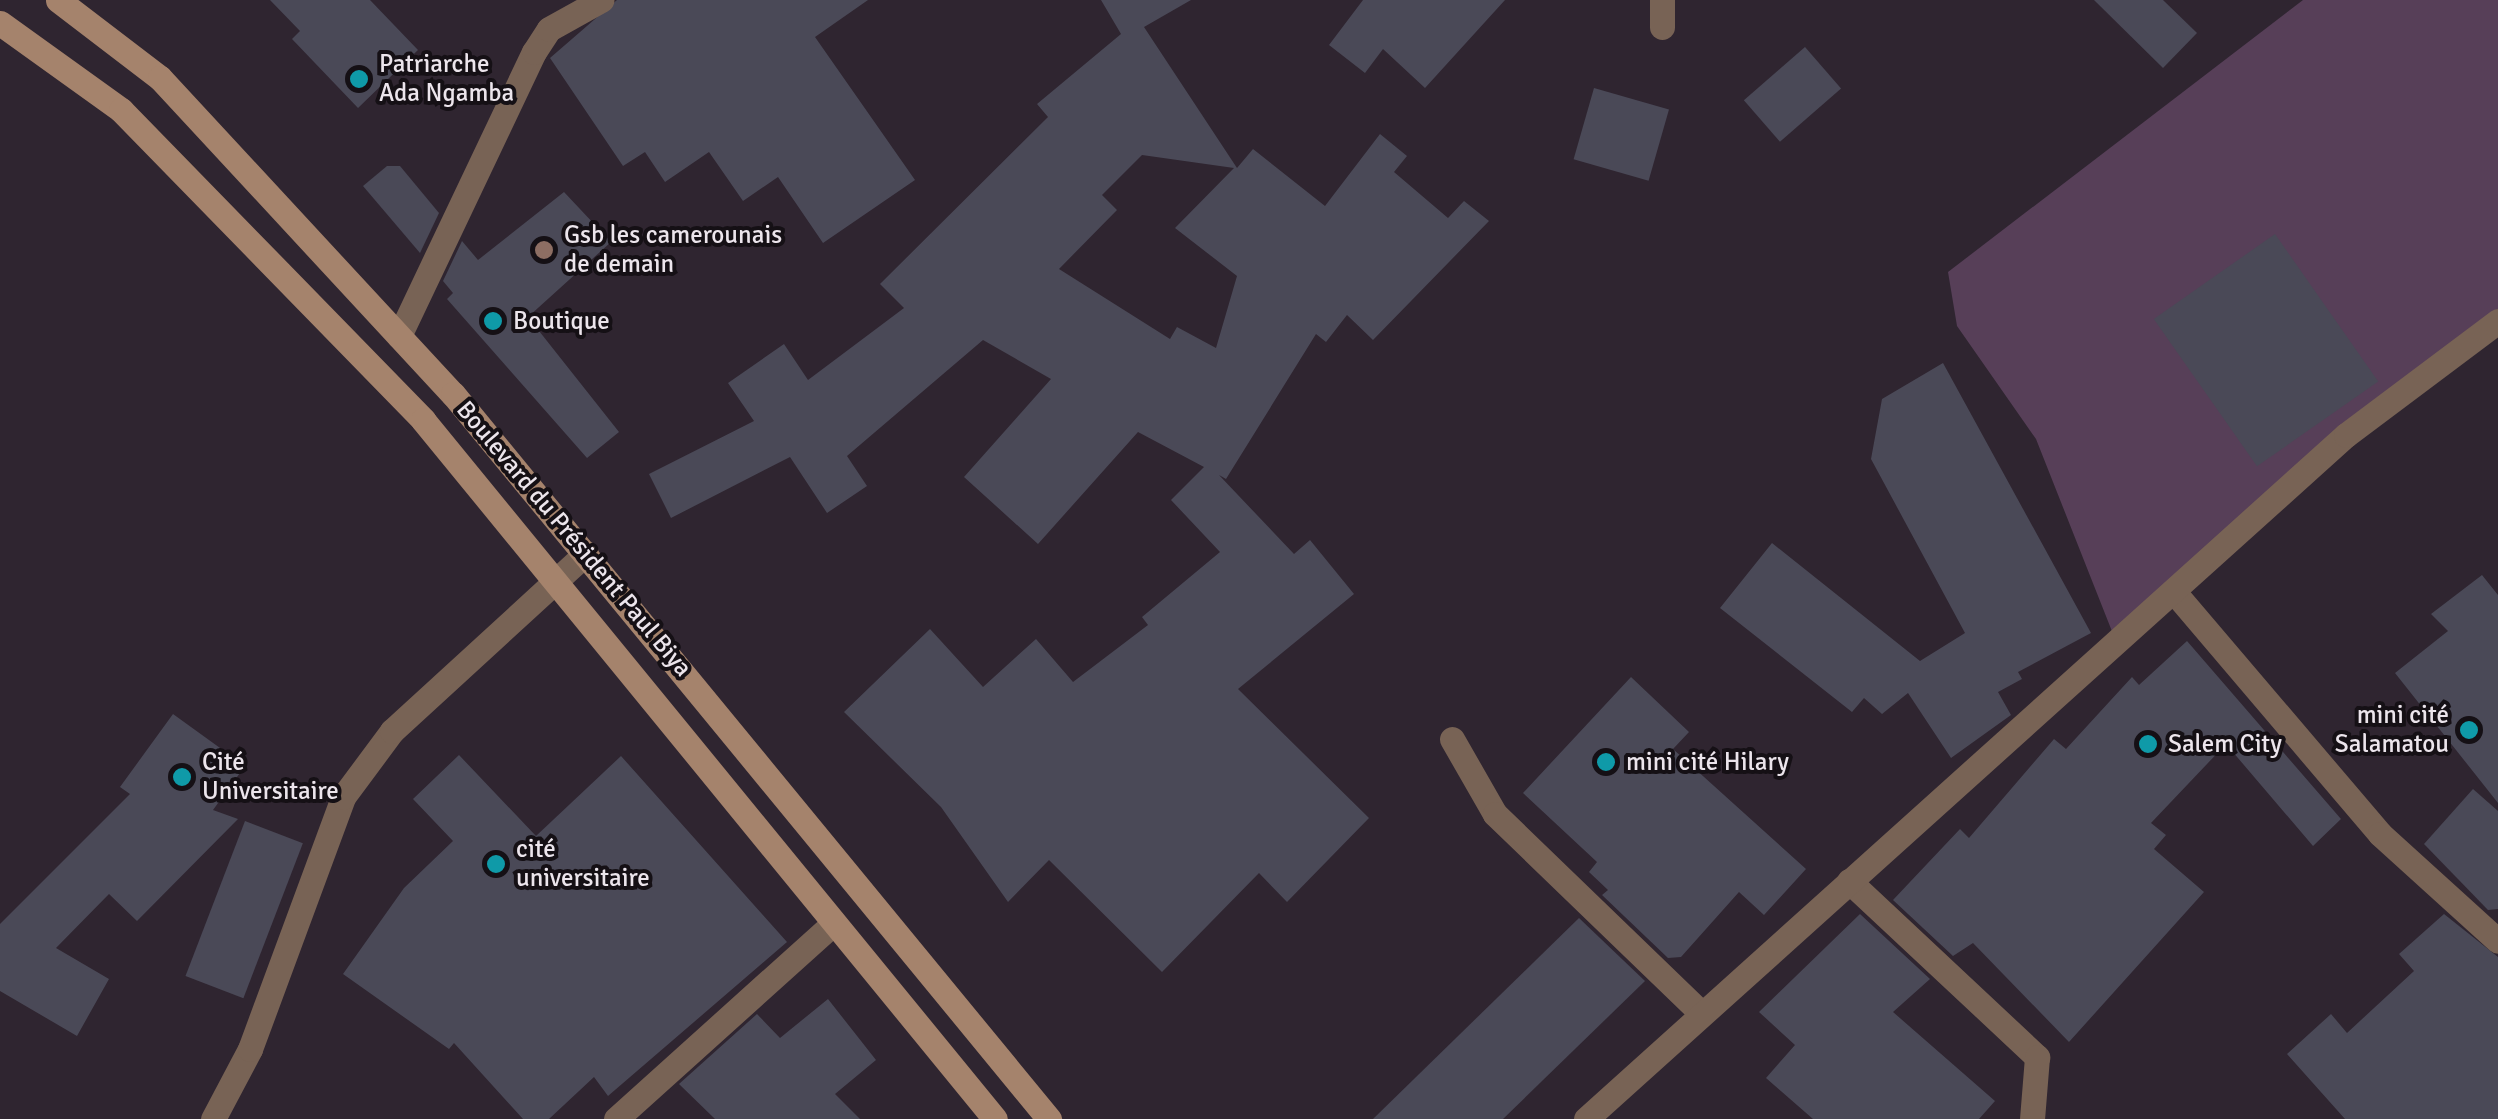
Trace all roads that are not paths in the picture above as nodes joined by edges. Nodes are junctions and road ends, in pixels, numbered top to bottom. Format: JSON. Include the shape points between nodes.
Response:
{"nodes":[{"id":1,"x":58,"y":0,"type":"edge"},
{"id":2,"x":601,"y":0,"type":"edge"},
{"id":3,"x":1662,"y":0,"type":"edge"},
{"id":4,"x":0,"y":23,"type":"edge"},
{"id":5,"x":1662,"y":27,"type":"dead end"},
{"id":6,"x":2498,"y":321,"type":"edge"},
{"id":7,"x":399,"y":336,"type":"junction"},
{"id":8,"x":586,"y":552,"type":"junction"},
{"id":9,"x":553,"y":582,"type":"junction"},
{"id":10,"x":2175,"y":593,"type":"junction"},
{"id":11,"x":1452,"y":738,"type":"dead end"},
{"id":12,"x":1849,"y":881,"type":"junction"},
{"id":13,"x":834,"y":923,"type":"junction"},
{"id":14,"x":2498,"y":941,"type":"edge"},
{"id":15,"x":1700,"y":1012,"type":"junction"},
{"id":16,"x":213,"y":1119,"type":"edge"},
{"id":17,"x":616,"y":1119,"type":"edge"},
{"id":18,"x":995,"y":1119,"type":"edge"},
{"id":19,"x":1049,"y":1119,"type":"edge"},
{"id":20,"x":1586,"y":1119,"type":"edge"},
{"id":21,"x":2032,"y":1119,"type":"edge"}],
"edges":[{"from":1,"to":7,"type":"main road","name":"Boulevard du Président Paul Biya","via":[[160,78]]},
{"from":2,"to":7,"type":"street","via":[[548,30],[534,52]]},
{"from":3,"to":5,"type":"street"},
{"from":4,"to":9,"type":"main road","name":"Boulevard du Président Paul Biya","via":[[121,110],[423,420]]},
{"from":6,"to":10,"type":"street","via":[[2346,435]]},
{"from":7,"to":8,"type":"main road","name":"Boulevard du Président Paul Biya"},
{"from":8,"to":9,"type":"street"},
{"from":8,"to":19,"type":"main road","name":"Boulevard du Président Paul Biya"},
{"from":9,"to":13,"type":"main road","name":"Boulevard du Président Paul Biya"},
{"from":9,"to":16,"type":"street","via":[[392,732],[342,797],[250,1049]]},
{"from":10,"to":12,"type":"street"},
{"from":10,"to":14,"type":"street","via":[[2380,834]]},
{"from":11,"to":15,"type":"street","via":[[1495,814]]},
{"from":12,"to":15,"type":"street"},
{"from":12,"to":21,"type":"street","via":[[2037,1057]]},
{"from":13,"to":17,"type":"street"},
{"from":13,"to":18,"type":"main road","name":"Boulevard du Président Paul Biya"},
{"from":15,"to":20,"type":"street"}]}
